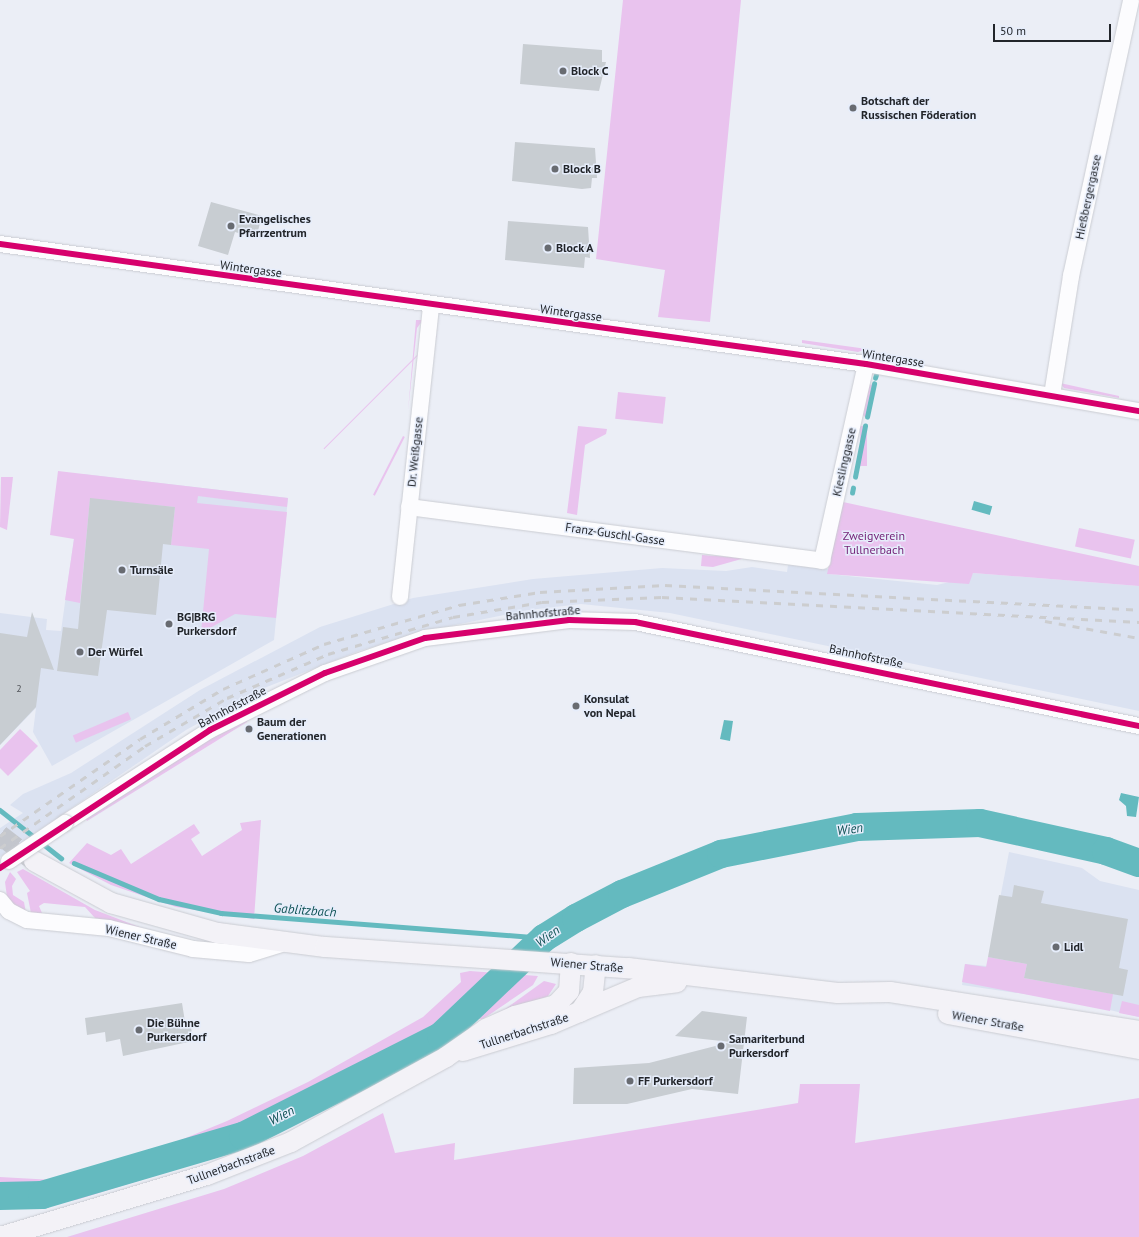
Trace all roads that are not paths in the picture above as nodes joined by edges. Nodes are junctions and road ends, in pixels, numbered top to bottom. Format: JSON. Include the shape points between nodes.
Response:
{"nodes":[{"id":1,"x":1131,"y":0,"type":"edge"},
{"id":2,"x":0,"y":244,"type":"edge"},
{"id":3,"x":431,"y":306,"type":"junction"},
{"id":4,"x":866,"y":364,"type":"junction"},
{"id":5,"x":1052,"y":396,"type":"junction"},
{"id":6,"x":1139,"y":411,"type":"edge"},
{"id":7,"x":409,"y":507,"type":"junction"},
{"id":8,"x":822,"y":561,"type":"joint"},
{"id":9,"x":400,"y":597,"type":"dead end"},
{"id":10,"x":1139,"y":726,"type":"edge"},
{"id":11,"x":34,"y":861,"type":"tunnel mouth"},
{"id":12,"x":5,"y":865,"type":"edge"},
{"id":13,"x":0,"y":900,"type":"edge"},
{"id":14,"x":288,"y":943,"type":"junction"},
{"id":15,"x":563,"y":963,"type":"junction"},
{"id":16,"x":596,"y":965,"type":"junction"},
{"id":17,"x":717,"y":978,"type":"junction"},
{"id":18,"x":838,"y":992,"type":"junction"},
{"id":19,"x":580,"y":1012,"type":"junction"},
{"id":20,"x":1139,"y":1032,"type":"edge"},
{"id":21,"x":1139,"y":1049,"type":"edge"},
{"id":22,"x":446,"y":1057,"type":"junction"},
{"id":23,"x":0,"y":1237,"type":"edge"}],
"edges":[{"from":1,"to":5,"type":"street","name":"Hießbergergasse","via":[[1071,276]]},
{"from":2,"to":3,"type":"street","name":"Wintergasse"},
{"from":3,"to":4,"type":"street","name":"Wintergasse"},
{"from":3,"to":7,"type":"street","name":"Dr. Weißgasse"},
{"from":4,"to":5,"type":"street","name":"Wintergasse"},
{"from":4,"to":8,"type":"street","name":"Kieslinggasse"},
{"from":5,"to":6,"type":"street","name":"Wintergasse"},
{"from":7,"to":8,"type":"street","name":"Franz-Guschl-Gasse"},
{"from":7,"to":9,"type":"street","name":"Dr. Weißgasse"},
{"from":10,"to":12,"type":"street","name":"Bahnhofstraße","bridge":true,"via":[[635,622],[570,620],[425,638],[325,673],[210,730],[65,823]]},
{"from":11,"to":14,"type":"main road","name":"Wiener Straße","via":[[82,889],[147,915],[218,933]]},
{"from":13,"to":14,"type":"street","name":"Wiener Straße","via":[[9,911],[27,920],[109,928],[193,949],[250,954]]},
{"from":14,"to":15,"type":"main road","name":"Wiener Straße"},
{"from":15,"to":16,"type":"main road","name":"Wiener Straße"},
{"from":15,"to":22,"type":"main road","name":"Tullnerbachstraße","via":[[569,992],[563,1001],[500,1022]]},
{"from":16,"to":17,"type":"main road","name":"Wiener Straße"},
{"from":16,"to":19,"type":"main road","name":"Tullnerbachstraße","via":[[593,992]]},
{"from":17,"to":18,"type":"main road","name":"Wiener Straße"},
{"from":17,"to":19,"type":"main road","name":"Tullnerbachstraße","via":[[638,988]]},
{"from":18,"to":20,"type":"main road","name":"Wiener Straße","via":[[890,992]]},
{"from":18,"to":21,"type":"main road","name":"Wiener Straße","via":[[888,1005]]},
{"from":19,"to":22,"type":"main road","name":"Tullnerbachstraße"},
{"from":22,"to":23,"type":"main road","name":"Tullnerbachstraße","via":[[291,1142],[247,1162]]}]}
